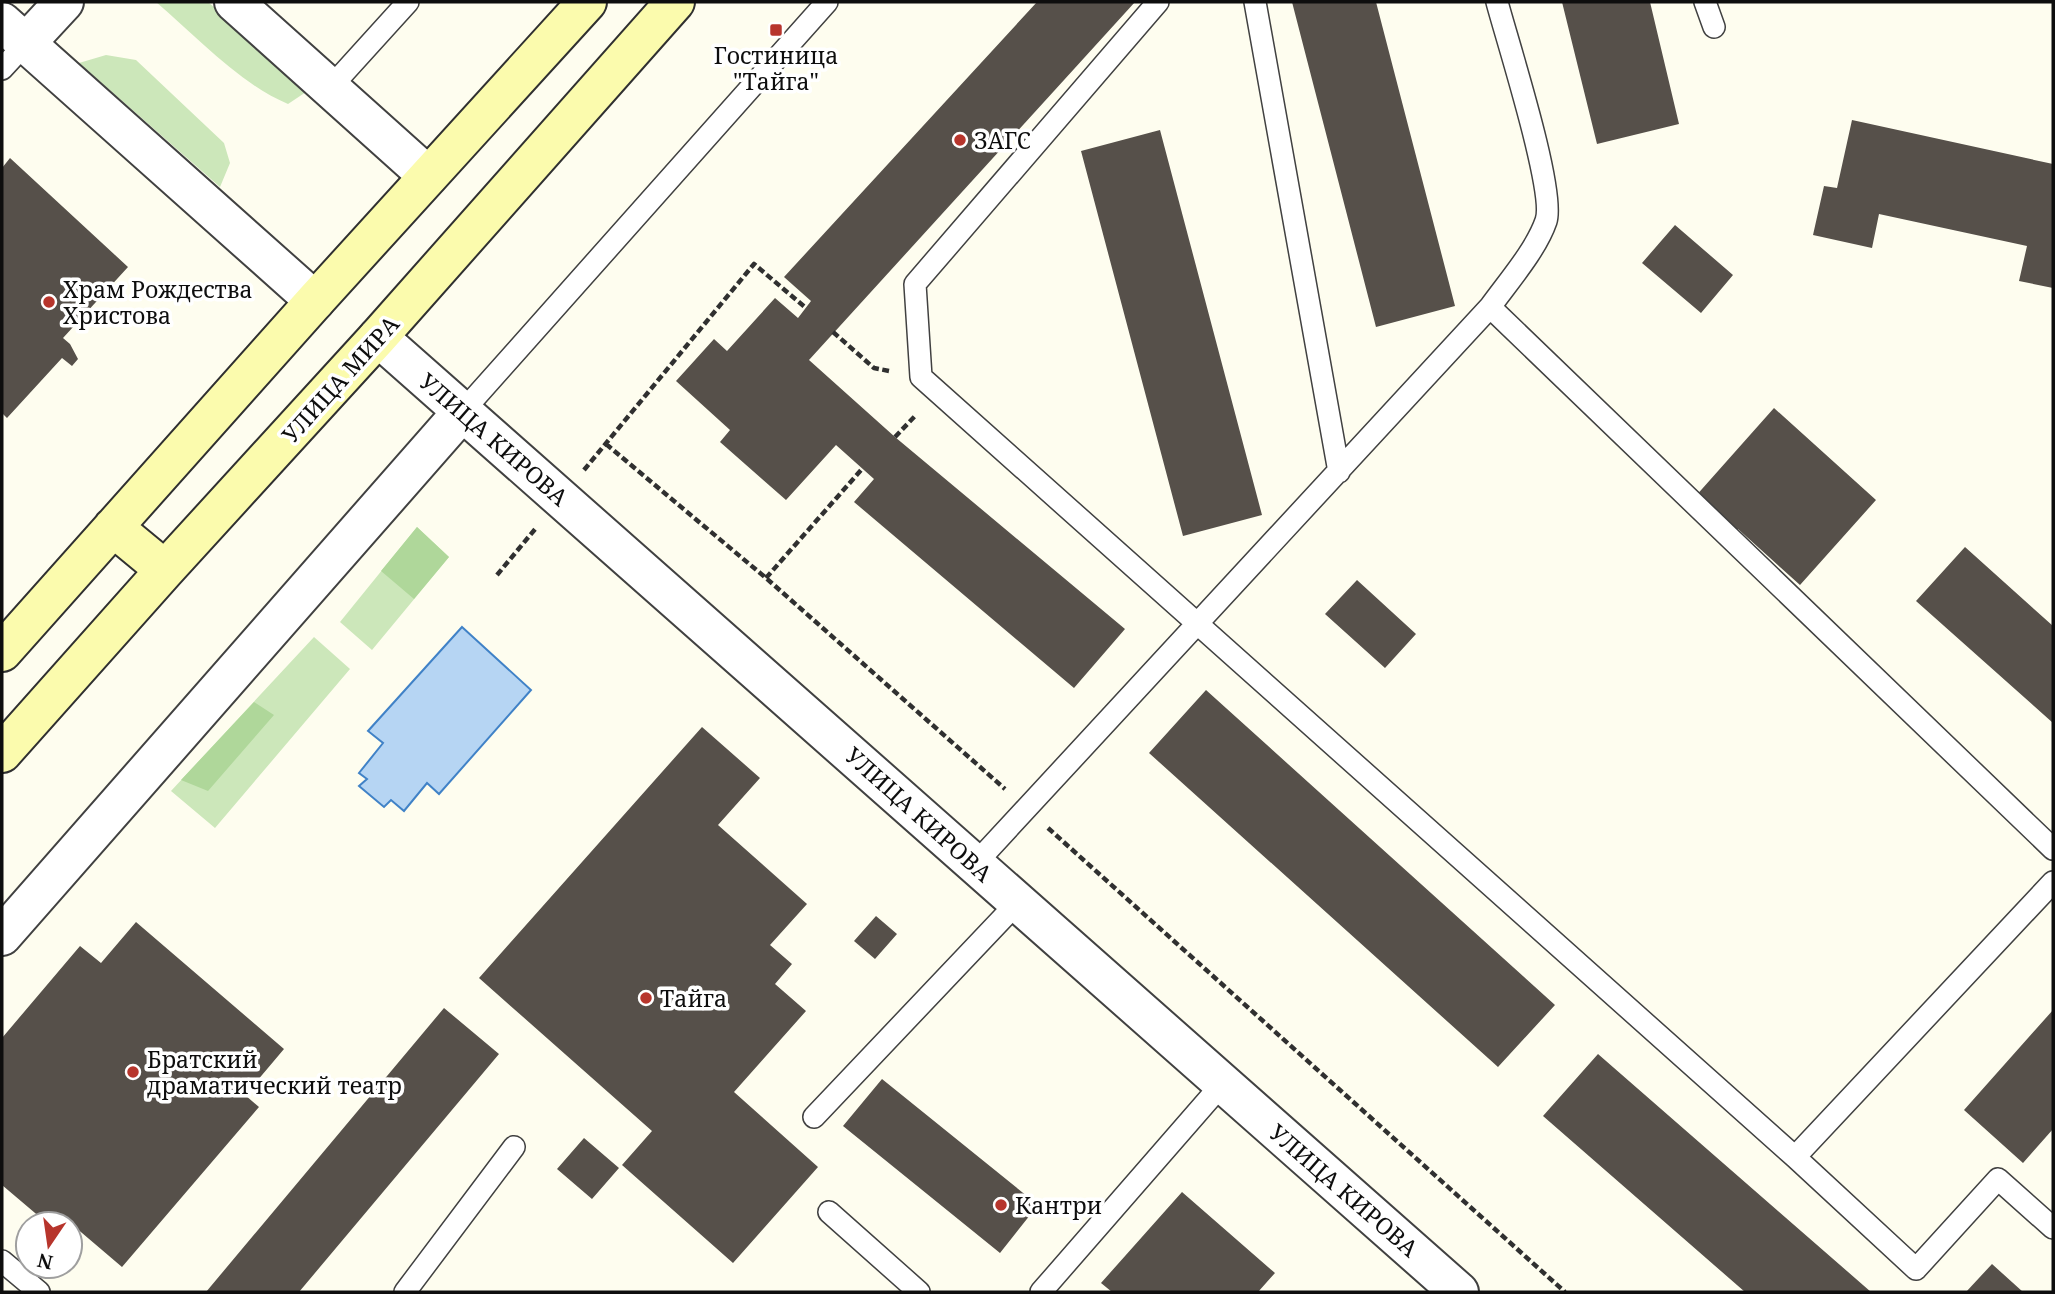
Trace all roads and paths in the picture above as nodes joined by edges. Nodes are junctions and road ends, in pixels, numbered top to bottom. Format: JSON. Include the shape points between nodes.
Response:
{"nodes":[{"id":1,"x":64,"y":2,"type":"edge"},
{"id":2,"x":234,"y":2,"type":"edge"},
{"id":3,"x":408,"y":2,"type":"edge"},
{"id":4,"x":586,"y":2,"type":"edge"},
{"id":5,"x":675,"y":2,"type":"edge"},
{"id":6,"x":827,"y":2,"type":"edge"},
{"id":7,"x":1158,"y":2,"type":"edge"},
{"id":8,"x":1255,"y":2,"type":"edge"},
{"id":9,"x":1497,"y":2,"type":"edge"},
{"id":10,"x":1705,"y":2,"type":"edge"},
{"id":11,"x":1714,"y":27,"type":"dead end"},
{"id":12,"x":10,"y":45,"type":"edge"},
{"id":13,"x":330,"y":88,"type":"junction"},
{"id":14,"x":428,"y":176,"type":"junction"},
{"id":15,"x":314,"y":301,"type":"junction"},
{"id":16,"x":1490,"y":307,"type":"junction"},
{"id":17,"x":806,"y":308,"type":"dead end"},
{"id":18,"x":833,"y":332,"type":"dead end"},
{"id":19,"x":379,"y":337,"type":"junction"},
{"id":20,"x":921,"y":377,"type":"junction"},
{"id":21,"x":463,"y":411,"type":"junction"},
{"id":22,"x":606,"y":444,"type":"junction"},
{"id":23,"x":862,"y":469,"type":"dead end"},
{"id":24,"x":1339,"y":472,"type":"junction"},
{"id":25,"x":561,"y":498,"type":"junction"},
{"id":26,"x":113,"y":527,"type":"junction"},
{"id":27,"x":165,"y":570,"type":"junction"},
{"id":28,"x":497,"y":575,"type":"dead end"},
{"id":29,"x":766,"y":578,"type":"junction"},
{"id":30,"x":1198,"y":625,"type":"junction"},
{"id":31,"x":2,"y":652,"type":"edge"},
{"id":32,"x":2,"y":753,"type":"edge"},
{"id":33,"x":1027,"y":809,"type":"junction"},
{"id":34,"x":2053,"y":849,"type":"edge"},
{"id":35,"x":975,"y":864,"type":"junction"},
{"id":36,"x":2053,"y":882,"type":"edge"},
{"id":37,"x":1018,"y":902,"type":"junction"},
{"id":38,"x":2,"y":936,"type":"edge"},
{"id":39,"x":1223,"y":1083,"type":"junction"},
{"id":40,"x":814,"y":1117,"type":"dead end"},
{"id":41,"x":514,"y":1147,"type":"dead end"},
{"id":42,"x":1795,"y":1157,"type":"junction"},
{"id":43,"x":829,"y":1212,"type":"dead end"},
{"id":44,"x":2053,"y":1228,"type":"edge"},
{"id":45,"x":2,"y":1261,"type":"edge"},
{"id":46,"x":39,"y":1292,"type":"edge"},
{"id":47,"x":405,"y":1292,"type":"edge"},
{"id":48,"x":919,"y":1292,"type":"edge"},
{"id":49,"x":1041,"y":1292,"type":"edge"},
{"id":50,"x":1459,"y":1292,"type":"edge"},
{"id":51,"x":1565,"y":1292,"type":"edge"}],
"edges":[{"from":1,"to":12,"type":"street"},
{"from":2,"to":13,"type":"street"},
{"from":3,"to":13,"type":"lane"},
{"from":4,"to":14,"type":"main road"},
{"from":5,"to":19,"type":"main road","name":"УЛИЦА МИРА"},
{"from":6,"to":21,"type":"lane"},
{"from":7,"to":20,"type":"lane","via":[[915,284]]},
{"from":8,"to":24,"type":"lane"},
{"from":9,"to":16,"type":"lane","via":[[1548,204],[1536,240]]},
{"from":10,"to":11,"type":"lane"},
{"from":12,"to":15,"type":"street"},
{"from":13,"to":14,"type":"street"},
{"from":14,"to":15,"type":"main road"},
{"from":15,"to":26,"type":"main road"},
{"from":16,"to":24,"type":"lane"},
{"from":16,"to":34,"type":"lane"},
{"from":17,"to":22,"type":"path","via":[[754,264]]},
{"from":18,"to":20,"type":"path","via":[[874,368]]},
{"from":19,"to":21,"type":"street","name":"УЛИЦА КИРОВА"},
{"from":19,"to":27,"type":"main road","name":"УЛИЦА МИРА"},
{"from":20,"to":30,"type":"lane"},
{"from":21,"to":25,"type":"street","name":"УЛИЦА КИРОВА"},
{"from":21,"to":38,"type":"street"},
{"from":22,"to":25,"type":"path"},
{"from":22,"to":29,"type":"path"},
{"from":23,"to":29,"type":"path"},
{"from":24,"to":30,"type":"lane"},
{"from":25,"to":28,"type":"path"},
{"from":25,"to":35,"type":"street","name":"УЛИЦА КИРОВА"},
{"from":26,"to":27,"type":"main road"},
{"from":26,"to":31,"type":"main road"},
{"from":27,"to":32,"type":"main road","name":"УЛИЦА МИРА"},
{"from":29,"to":33,"type":"path"},
{"from":30,"to":33,"type":"lane"},
{"from":30,"to":42,"type":"lane"},
{"from":33,"to":35,"type":"lane"},
{"from":33,"to":51,"type":"path"},
{"from":35,"to":37,"type":"street","name":"УЛИЦА КИРОВА"},
{"from":36,"to":42,"type":"lane"},
{"from":37,"to":39,"type":"street","name":"УЛИЦА КИРОВА"},
{"from":37,"to":40,"type":"lane"},
{"from":39,"to":49,"type":"lane"},
{"from":39,"to":50,"type":"street","name":"УЛИЦА КИРОВА"},
{"from":41,"to":47,"type":"lane"},
{"from":42,"to":44,"type":"lane","via":[[1916,1269],[1998,1179]]},
{"from":43,"to":48,"type":"lane"},
{"from":45,"to":46,"type":"lane"}]}
